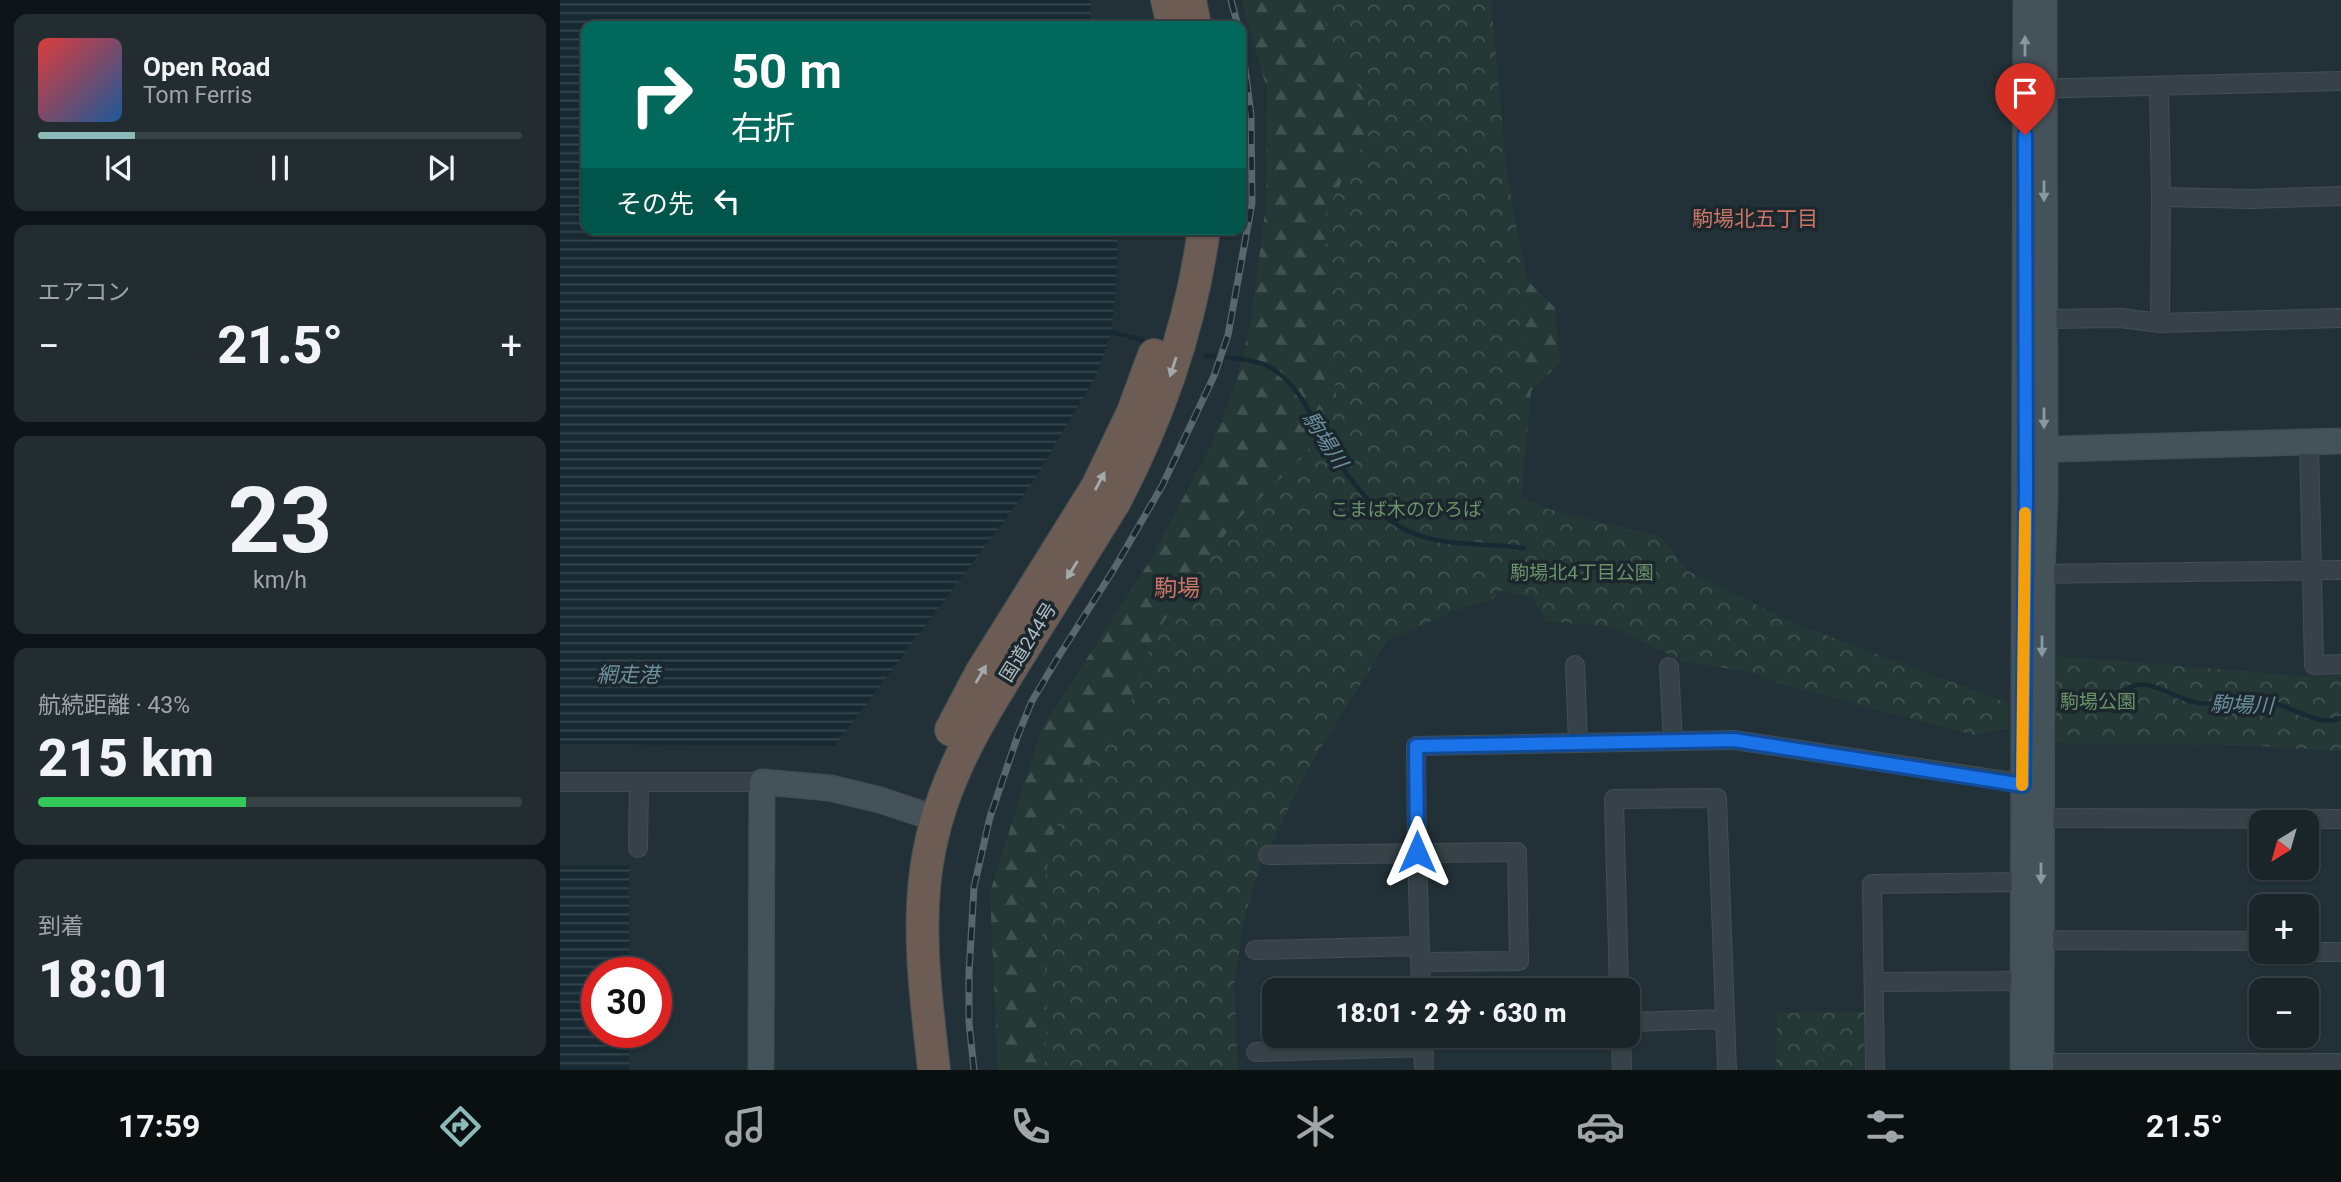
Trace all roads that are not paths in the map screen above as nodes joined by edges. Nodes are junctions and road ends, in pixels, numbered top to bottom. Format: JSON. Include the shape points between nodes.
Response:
{"nodes":[{"id":1,"x":1167,"y":0,"type":"edge"},
{"id":2,"x":1190,"y":0,"type":"edge"},
{"id":3,"x":2025,"y":0,"type":"edge"},
{"id":4,"x":2044,"y":0,"type":"edge"},
{"id":5,"x":1172,"y":21,"type":"edge"},
{"id":6,"x":1194,"y":21,"type":"edge"},
{"id":7,"x":2341,"y":81,"type":"edge"},
{"id":8,"x":2159,"y":86,"type":"junction"},
{"id":9,"x":2035,"y":89,"type":"junction"},
{"id":10,"x":2341,"y":196,"type":"edge"},
{"id":11,"x":2161,"y":197,"type":"junction"},
{"id":12,"x":1183,"y":235,"type":"edge"},
{"id":13,"x":1203,"y":235,"type":"edge"},
{"id":14,"x":2341,"y":318,"type":"edge"},
{"id":15,"x":2035,"y":321,"type":"junction"},
{"id":16,"x":2160,"y":323,"type":"junction"},
{"id":17,"x":2309,"y":442,"type":"junction"},
{"id":18,"x":2341,"y":442,"type":"edge"},
{"id":19,"x":2035,"y":450,"type":"junction"},
{"id":20,"x":2341,"y":570,"type":"edge"},
{"id":21,"x":2312,"y":571,"type":"junction"},
{"id":22,"x":2033,"y":574,"type":"junction"},
{"id":23,"x":2341,"y":664,"type":"edge"},
{"id":24,"x":1574,"y":665,"type":"dead end"},
{"id":25,"x":1669,"y":667,"type":"dead end"},
{"id":26,"x":1673,"y":740,"type":"junction"},
{"id":27,"x":1578,"y":742,"type":"junction"},
{"id":28,"x":560,"y":782,"type":"edge"},
{"id":29,"x":639,"y":782,"type":"junction"},
{"id":30,"x":762,"y":782,"type":"junction"},
{"id":31,"x":2032,"y":785,"type":"junction"},
{"id":32,"x":919,"y":813,"type":"junction"},
{"id":33,"x":2032,"y":818,"type":"junction"},
{"id":34,"x":2341,"y":819,"type":"edge"},
{"id":35,"x":638,"y":848,"type":"dead end"},
{"id":36,"x":1417,"y":852,"type":"junction"},
{"id":37,"x":1268,"y":855,"type":"dead end"},
{"id":38,"x":2022,"y":882,"type":"junction"},
{"id":39,"x":2031,"y":940,"type":"junction"},
{"id":40,"x":2249,"y":941,"type":"edge"},
{"id":41,"x":1255,"y":950,"type":"dead end"},
{"id":42,"x":2319,"y":952,"type":"edge"},
{"id":43,"x":2341,"y":952,"type":"edge"},
{"id":44,"x":1420,"y":954,"type":"junction"},
{"id":45,"x":1421,"y":978,"type":"edge"},
{"id":46,"x":1619,"y":978,"type":"edge"},
{"id":47,"x":2022,"y":981,"type":"junction"},
{"id":48,"x":1874,"y":982,"type":"junction"},
{"id":49,"x":1724,"y":1019,"type":"junction"},
{"id":50,"x":1640,"y":1022,"type":"edge"},
{"id":51,"x":1323,"y":1048,"type":"edge"},
{"id":52,"x":1423,"y":1048,"type":"edge"},
{"id":53,"x":1621,"y":1048,"type":"edge"},
{"id":54,"x":1256,"y":1052,"type":"dead end"},
{"id":55,"x":2341,"y":1063,"type":"edge"},
{"id":56,"x":2032,"y":1067,"type":"edge"},
{"id":57,"x":761,"y":1070,"type":"edge"},
{"id":58,"x":914,"y":1070,"type":"edge"},
{"id":59,"x":934,"y":1070,"type":"edge"},
{"id":60,"x":1424,"y":1070,"type":"edge"},
{"id":61,"x":1622,"y":1070,"type":"edge"},
{"id":62,"x":1727,"y":1070,"type":"edge"},
{"id":63,"x":1875,"y":1070,"type":"edge"}],
"edges":[{"from":1,"to":5,"type":"highway"},
{"from":2,"to":6,"type":"highway"},
{"from":9,"to":3,"type":"street","one_way":true},
{"from":4,"to":9,"type":"street"},
{"from":7,"to":8,"type":"street"},
{"from":8,"to":9,"type":"street"},
{"from":8,"to":11,"type":"street"},
{"from":9,"to":15,"type":"street"},
{"from":10,"to":11,"type":"street"},
{"from":11,"to":16,"type":"street"},
{"from":32,"to":12,"type":"highway","name":"国道244号","one_way":true,"via":[[927,785],[981,673],[1097,487],[1133,412],[1164,325]]},
{"from":13,"to":59,"type":"highway","name":"国道244号","one_way":true,"via":[[1185,330],[1135,463],[978,722],[942,800],[925,877],[922,924]]},
{"from":14,"to":16,"type":"street"},
{"from":15,"to":16,"type":"street","via":[[2121,318]]},
{"from":15,"to":19,"type":"street"},
{"from":17,"to":18,"type":"street"},
{"from":17,"to":19,"type":"street"},
{"from":17,"to":21,"type":"street"},
{"from":19,"to":22,"type":"street"},
{"from":20,"to":21,"type":"street"},
{"from":21,"to":22,"type":"street"},
{"from":21,"to":23,"type":"street","via":[[2315,665]]},
{"from":22,"to":31,"type":"street"},
{"from":24,"to":27,"type":"street"},
{"from":25,"to":26,"type":"street"},
{"from":26,"to":27,"type":"street"},
{"from":26,"to":31,"type":"street","via":[[1734,740]]},
{"from":27,"to":36,"type":"street","via":[[1416,746]]},
{"from":28,"to":29,"type":"street"},
{"from":29,"to":30,"type":"street"},
{"from":29,"to":35,"type":"street"},
{"from":30,"to":32,"type":"street","via":[[831,788]]},
{"from":30,"to":57,"type":"street"},
{"from":31,"to":33,"type":"street"},
{"from":32,"to":58,"type":"highway","name":"国道244号","via":[[904,886],[902,929]]},
{"from":33,"to":34,"type":"street"},
{"from":33,"to":38,"type":"street"},
{"from":33,"to":39,"type":"street","one_way":true},
{"from":36,"to":37,"type":"street"},
{"from":36,"to":44,"type":"street"},
{"from":36,"to":44,"type":"street","via":[[1517,852],[1519,961]]},
{"from":38,"to":39,"type":"street"},
{"from":38,"to":48,"type":"street","via":[[1872,884]]},
{"from":39,"to":40,"type":"street"},
{"from":39,"to":47,"type":"street"},
{"from":39,"to":56,"type":"street"},
{"from":41,"to":44,"type":"street"},
{"from":42,"to":43,"type":"street"},
{"from":44,"to":45,"type":"street"},
{"from":46,"to":49,"type":"street","via":[[1614,799],[1717,798]]},
{"from":47,"to":48,"type":"street"},
{"from":47,"to":56,"type":"street"},
{"from":48,"to":63,"type":"street"},
{"from":49,"to":50,"type":"street"},
{"from":49,"to":62,"type":"street"},
{"from":51,"to":54,"type":"street"},
{"from":52,"to":60,"type":"street"},
{"from":53,"to":61,"type":"street"},
{"from":55,"to":56,"type":"street"}]}
